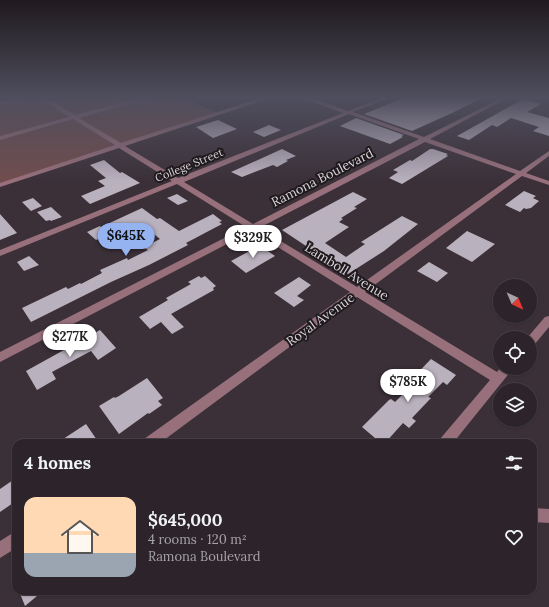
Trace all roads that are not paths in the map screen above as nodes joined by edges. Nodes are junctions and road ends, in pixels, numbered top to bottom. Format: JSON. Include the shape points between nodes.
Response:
{"nodes":[{"id":1,"x":45,"y":125,"type":"edge"},
{"id":2,"x":87,"y":125,"type":"edge"},
{"id":3,"x":179,"y":125,"type":"edge"},
{"id":4,"x":315,"y":125,"type":"edge"},
{"id":5,"x":386,"y":125,"type":"edge"},
{"id":6,"x":450,"y":125,"type":"edge"},
{"id":7,"x":0,"y":138,"type":"edge"},
{"id":8,"x":424,"y":139,"type":"junction"},
{"id":9,"x":119,"y":145,"type":"junction"},
{"id":10,"x":549,"y":153,"type":"edge"},
{"id":11,"x":520,"y":173,"type":"junction"},
{"id":12,"x":178,"y":181,"type":"junction"},
{"id":13,"x":549,"y":184,"type":"edge"},
{"id":14,"x":0,"y":185,"type":"edge"},
{"id":15,"x":253,"y":228,"type":"junction"},
{"id":16,"x":0,"y":253,"type":"edge"},
{"id":17,"x":357,"y":292,"type":"junction"},
{"id":18,"x":549,"y":320,"type":"edge"},
{"id":19,"x":537,"y":334,"type":"edge"},
{"id":20,"x":0,"y":357,"type":"edge"},
{"id":21,"x":501,"y":375,"type":"edge"},
{"id":22,"x":498,"y":379,"type":"junction"},
{"id":23,"x":155,"y":439,"type":"edge"},
{"id":24,"x":448,"y":439,"type":"edge"},
{"id":25,"x":537,"y":516,"type":"edge"},
{"id":26,"x":549,"y":516,"type":"edge"},
{"id":27,"x":12,"y":542,"type":"edge"},
{"id":28,"x":0,"y":550,"type":"edge"}],
"edges":[{"from":1,"to":7,"type":"street"},
{"from":2,"to":9,"type":"street","name":"Lamboll Avenue"},
{"from":3,"to":9,"type":"street"},
{"from":4,"to":12,"type":"street","name":"College Street"},
{"from":5,"to":8,"type":"street"},
{"from":6,"to":8,"type":"street","name":"Ramona Boulevard"},
{"from":8,"to":11,"type":"street"},
{"from":8,"to":15,"type":"street","name":"Ramona Boulevard"},
{"from":9,"to":12,"type":"street","name":"Lamboll Avenue"},
{"from":9,"to":14,"type":"street"},
{"from":10,"to":11,"type":"street","name":"Royal Avenue"},
{"from":11,"to":13,"type":"street"},
{"from":11,"to":17,"type":"street","name":"Royal Avenue"},
{"from":12,"to":15,"type":"street","name":"Lamboll Avenue"},
{"from":12,"to":16,"type":"street","name":"College Street"},
{"from":15,"to":17,"type":"street","name":"Lamboll Avenue"},
{"from":15,"to":20,"type":"street","name":"Ramona Boulevard"},
{"from":17,"to":22,"type":"street","name":"Lamboll Avenue"},
{"from":17,"to":23,"type":"street","name":"Royal Avenue"},
{"from":18,"to":19,"type":"street"},
{"from":21,"to":22,"type":"street"},
{"from":22,"to":24,"type":"street"},
{"from":25,"to":26,"type":"street"},
{"from":27,"to":28,"type":"street"}]}
